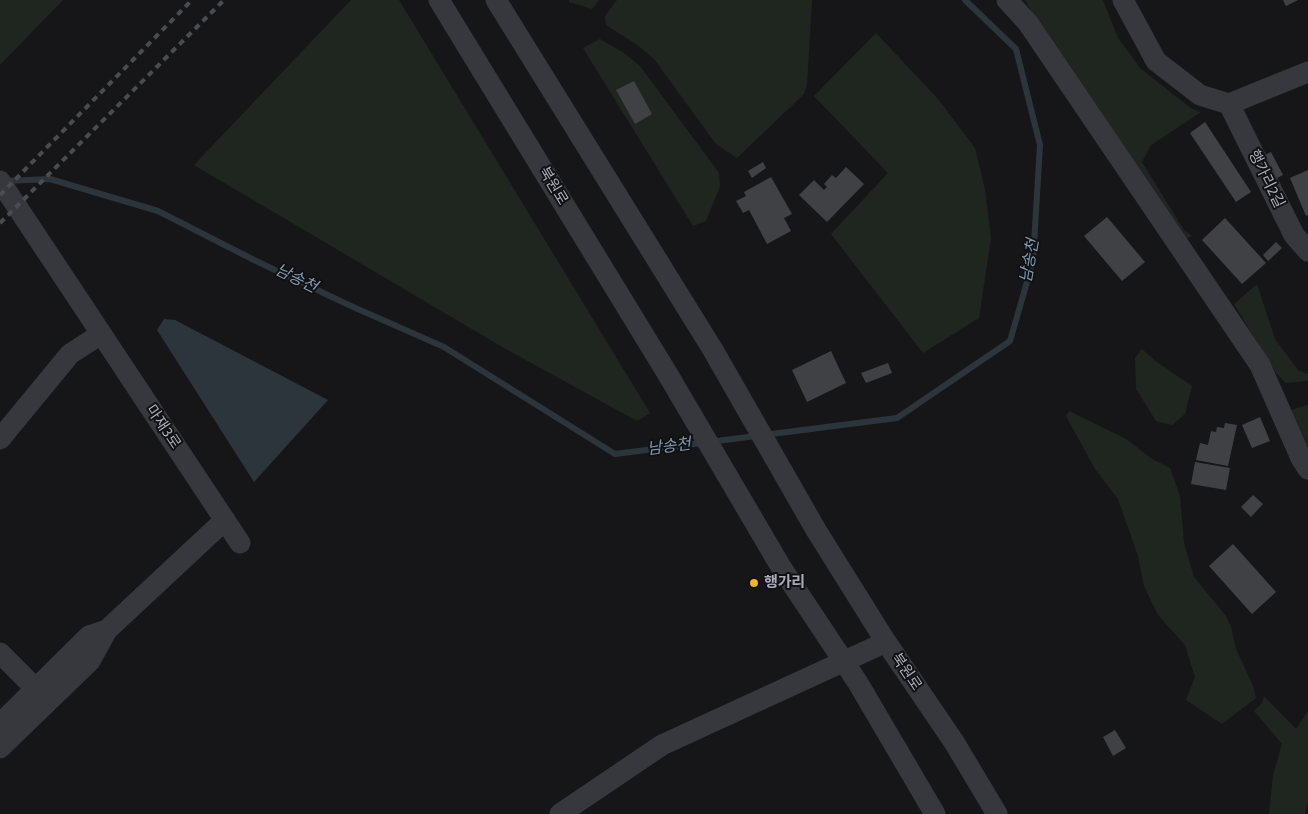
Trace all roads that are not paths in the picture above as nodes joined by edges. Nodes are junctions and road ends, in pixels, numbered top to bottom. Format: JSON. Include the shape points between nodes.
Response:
{"nodes":[{"id":1,"x":440,"y":0,"type":"edge"},
{"id":2,"x":496,"y":0,"type":"edge"},
{"id":3,"x":1007,"y":0,"type":"edge"},
{"id":4,"x":1123,"y":0,"type":"edge"},
{"id":5,"x":1308,"y":72,"type":"edge"},
{"id":6,"x":1229,"y":104,"type":"junction"},
{"id":7,"x":0,"y":181,"type":"edge"},
{"id":8,"x":1308,"y":251,"type":"edge"},
{"id":9,"x":101,"y":334,"type":"junction"},
{"id":10,"x":0,"y":439,"type":"edge"},
{"id":11,"x":1308,"y":469,"type":"edge"},
{"id":12,"x":225,"y":520,"type":"junction"},
{"id":13,"x":240,"y":543,"type":"dead end"},
{"id":14,"x":107,"y":630,"type":"junction"},
{"id":15,"x":886,"y":642,"type":"junction"},
{"id":16,"x":0,"y":653,"type":"edge"},
{"id":17,"x":844,"y":662,"type":"junction"},
{"id":18,"x":36,"y":689,"type":"junction"},
{"id":19,"x":0,"y":724,"type":"edge"},
{"id":20,"x":0,"y":748,"type":"edge"},
{"id":21,"x":560,"y":814,"type":"edge"},
{"id":22,"x":936,"y":814,"type":"edge"},
{"id":23,"x":997,"y":814,"type":"edge"}],
"edges":[{"from":1,"to":17,"type":"street","name":"북원로","via":[[782,567]]},
{"from":2,"to":15,"type":"street","name":"북원로","via":[[713,350],[816,530]]},
{"from":3,"to":11,"type":"street","via":[[1028,23],[1260,365]]},
{"from":4,"to":6,"type":"street","via":[[1156,61],[1200,94]]},
{"from":5,"to":6,"type":"street"},
{"from":6,"to":8,"type":"street","name":"행가리2길","via":[[1294,235]]},
{"from":7,"to":9,"type":"street","name":"마재3로"},
{"from":9,"to":10,"type":"street","via":[[70,354]]},
{"from":9,"to":12,"type":"street","name":"마재3로"},
{"from":12,"to":13,"type":"street","name":"마재3로"},
{"from":12,"to":14,"type":"street"},
{"from":14,"to":18,"type":"street","via":[[89,636]]},
{"from":14,"to":20,"type":"street","via":[[90,661]]},
{"from":15,"to":17,"type":"street"},
{"from":15,"to":23,"type":"street","name":"북원로","via":[[954,742]]},
{"from":16,"to":18,"type":"street"},
{"from":17,"to":21,"type":"street","via":[[662,745]]},
{"from":17,"to":22,"type":"street"},
{"from":18,"to":19,"type":"street"}]}
